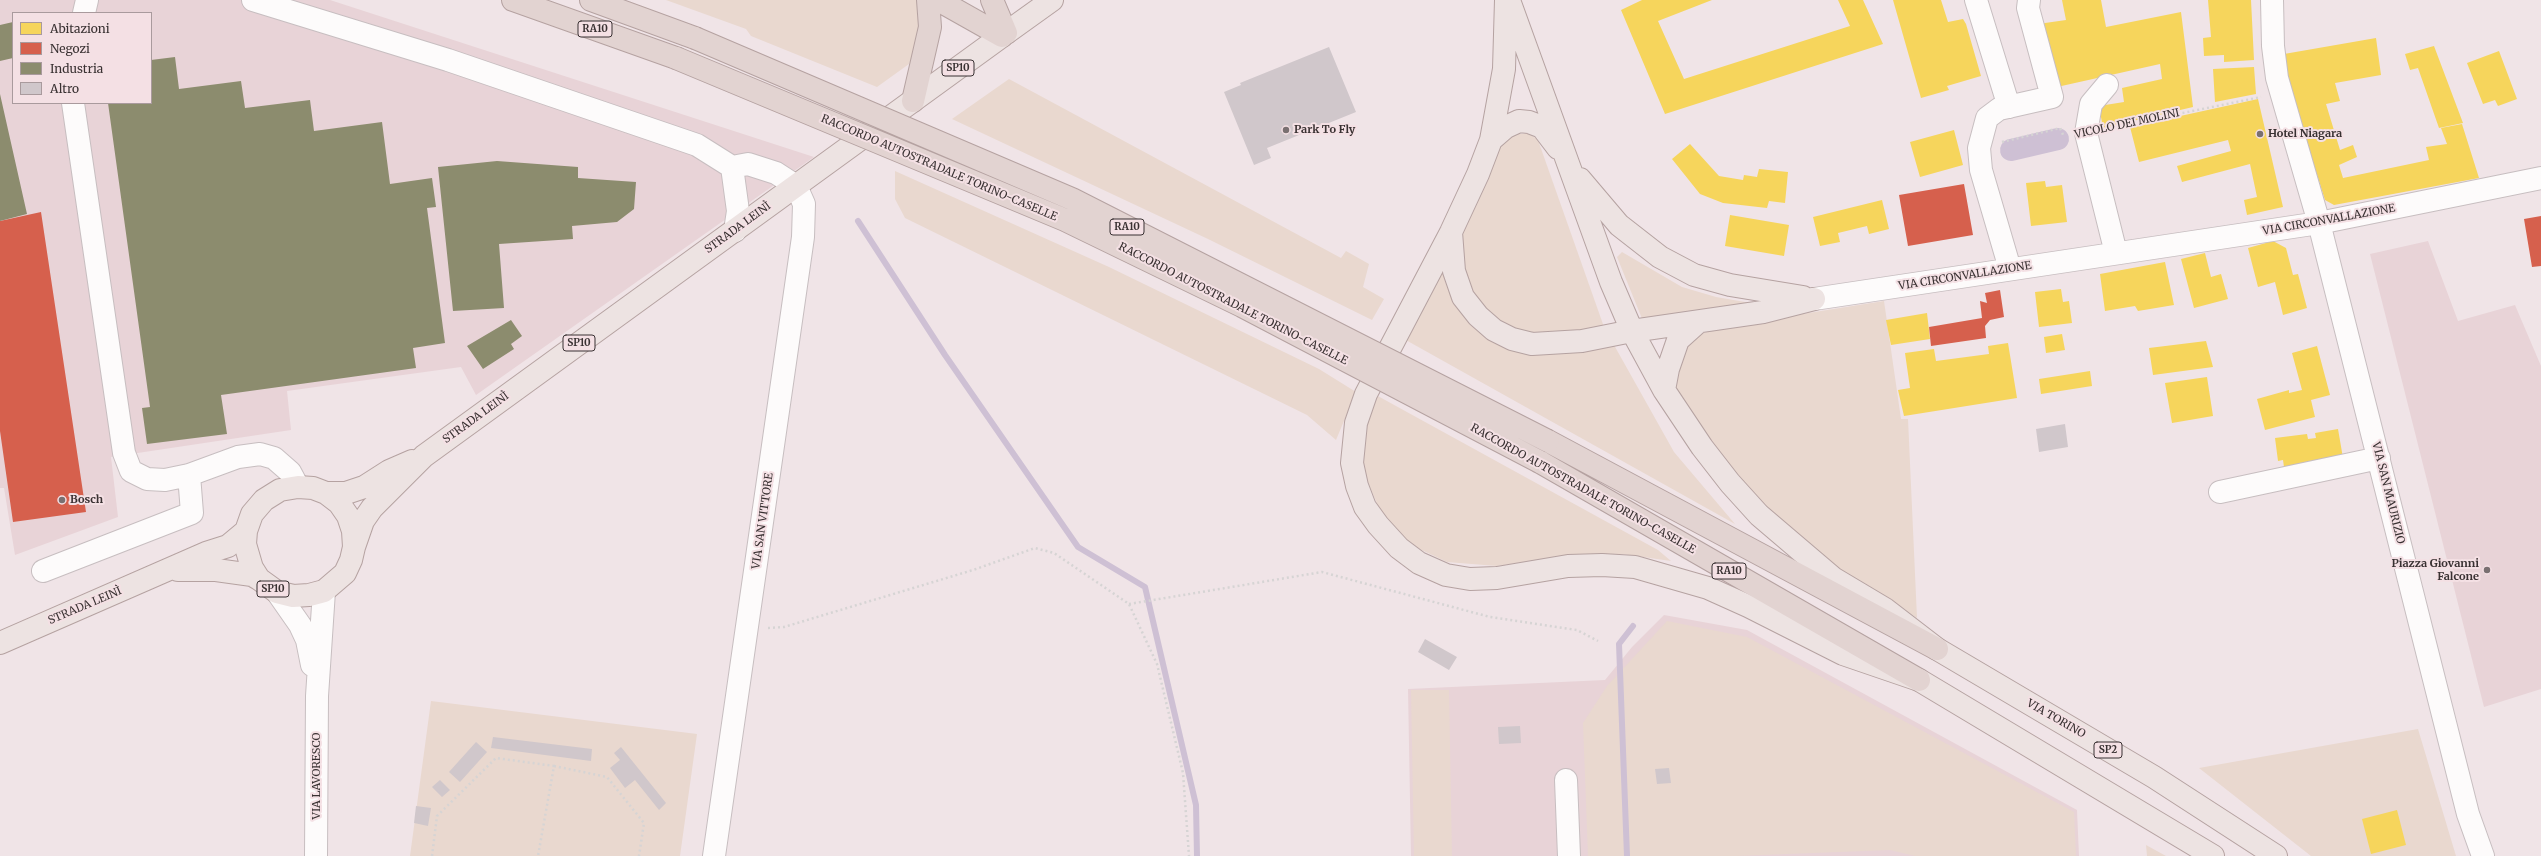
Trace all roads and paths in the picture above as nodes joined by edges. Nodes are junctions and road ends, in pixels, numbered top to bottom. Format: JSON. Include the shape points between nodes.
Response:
{"nodes":[{"id":1,"x":88,"y":0,"type":"edge"},
{"id":2,"x":253,"y":0,"type":"edge"},
{"id":3,"x":513,"y":0,"type":"edge"},
{"id":4,"x":591,"y":0,"type":"edge"},
{"id":5,"x":928,"y":0,"type":"edge"},
{"id":6,"x":938,"y":0,"type":"edge"},
{"id":7,"x":992,"y":0,"type":"edge"},
{"id":8,"x":1052,"y":0,"type":"edge"},
{"id":9,"x":1506,"y":0,"type":"edge"},
{"id":10,"x":1509,"y":0,"type":"edge"},
{"id":11,"x":1976,"y":0,"type":"edge"},
{"id":12,"x":2030,"y":0,"type":"edge"},
{"id":13,"x":2272,"y":0,"type":"edge"},
{"id":14,"x":84,"y":12,"type":"edge"},
{"id":15,"x":1004,"y":34,"type":"junction"},
{"id":16,"x":2107,"y":85,"type":"dead end"},
{"id":17,"x":2281,"y":95,"type":"junction"},
{"id":18,"x":913,"y":101,"type":"junction"},
{"id":19,"x":73,"y":104,"type":"edge"},
{"id":20,"x":2009,"y":107,"type":"junction"},
{"id":21,"x":2086,"y":133,"type":"junction"},
{"id":22,"x":1491,"y":140,"type":"junction"},
{"id":23,"x":1979,"y":148,"type":"junction"},
{"id":24,"x":1570,"y":166,"type":"junction"},
{"id":25,"x":732,"y":167,"type":"junction"},
{"id":26,"x":2541,"y":178,"type":"edge"},
{"id":27,"x":796,"y":186,"type":"junction"},
{"id":28,"x":2319,"y":223,"type":"junction"},
{"id":29,"x":735,"y":231,"type":"junction"},
{"id":30,"x":1451,"y":232,"type":"junction"},
{"id":31,"x":2116,"y":253,"type":"junction"},
{"id":32,"x":2010,"y":269,"type":"junction"},
{"id":33,"x":1814,"y":299,"type":"junction"},
{"id":34,"x":1698,"y":322,"type":"junction"},
{"id":35,"x":1632,"y":331,"type":"junction"},
{"id":36,"x":1664,"y":390,"type":"junction"},
{"id":37,"x":424,"y":456,"type":"junction"},
{"id":38,"x":2379,"y":458,"type":"junction"},
{"id":39,"x":189,"y":475,"type":"junction"},
{"id":40,"x":298,"y":487,"type":"junction"},
{"id":41,"x":2220,"y":492,"type":"dead end"},
{"id":42,"x":326,"y":493,"type":"junction"},
{"id":43,"x":246,"y":531,"type":"junction"},
{"id":44,"x":354,"y":547,"type":"junction"},
{"id":45,"x":171,"y":570,"type":"junction"},
{"id":46,"x":43,"y":571,"type":"dead end"},
{"id":47,"x":259,"y":579,"type":"junction"},
{"id":48,"x":324,"y":590,"type":"junction"},
{"id":49,"x":277,"y":592,"type":"junction"},
{"id":50,"x":1129,"y":604,"type":"junction"},
{"id":51,"x":747,"y":628,"type":"junction"},
{"id":52,"x":1598,"y":641,"type":"dead end"},
{"id":53,"x":0,"y":643,"type":"edge"},
{"id":54,"x":1937,"y":649,"type":"junction"},
{"id":55,"x":1918,"y":680,"type":"junction"},
{"id":56,"x":317,"y":696,"type":"junction"},
{"id":57,"x":554,"y":766,"type":"junction"},
{"id":58,"x":1566,"y":780,"type":"dead end"},
{"id":59,"x":316,"y":856,"type":"edge"},
{"id":60,"x":432,"y":856,"type":"edge"},
{"id":61,"x":538,"y":856,"type":"edge"},
{"id":62,"x":639,"y":856,"type":"edge"},
{"id":63,"x":714,"y":856,"type":"edge"},
{"id":64,"x":1189,"y":856,"type":"edge"},
{"id":65,"x":1569,"y":856,"type":"edge"},
{"id":66,"x":2213,"y":856,"type":"edge"},
{"id":67,"x":2276,"y":856,"type":"edge"},
{"id":68,"x":2483,"y":856,"type":"edge"}],
"edges":[{"from":1,"to":14,"type":"street"},
{"from":2,"to":25,"type":"street","via":[[448,60],[676,137],[697,145]]},
{"from":3,"to":55,"type":"highway","name":"RACCORDO AUTOSTRADALE TORINO-CASELLE","number":"RA10","bridge":true,"via":[[676,58],[1065,220],[1242,306],[1540,462]]},
{"from":4,"to":54,"type":"highway","name":"RACCORDO AUTOSTRADALE TORINO-CASELLE","number":"RA10","bridge":true,"via":[[695,38],[1072,199],[1548,441]]},
{"from":5,"to":18,"type":"highway","via":[[930,27]]},
{"from":6,"to":15,"type":"highway"},
{"from":7,"to":15,"type":"highway"},
{"from":8,"to":15,"type":"main road","name":"STRADA LEINÌ","number":"SP10"},
{"from":9,"to":22,"type":"main road","via":[[1504,69]]},
{"from":10,"to":24,"type":"main road","number":"SP2"},
{"from":11,"to":20,"type":"street"},
{"from":12,"to":20,"type":"street","via":[[2028,8],[2052,97]]},
{"from":13,"to":17,"type":"street","name":"VIA SAN MAURIZIO","via":[[2273,46]]},
{"from":15,"to":18,"type":"main road","name":"STRADA LEINÌ","number":"SP10"},
{"from":16,"to":21,"type":"street","via":[[2091,104]]},
{"from":17,"to":21,"type":"path","name":"VICOLO DEI MOLINI","via":[[2242,99]]},
{"from":17,"to":28,"type":"street","name":"VIA SAN MAURIZIO"},
{"from":18,"to":27,"type":"main road","name":"STRADA LEINÌ","number":"SP10"},
{"from":19,"to":39,"type":"street","via":[[124,453],[131,471],[147,479],[165,480]]},
{"from":20,"to":23,"type":"street","via":[[1999,109],[1987,118]]},
{"from":21,"to":23,"type":"path","name":"VICOLO DEI MOLINI","via":[[2064,138],[2060,128]]},
{"from":21,"to":31,"type":"street"},
{"from":22,"to":24,"type":"main road","via":[[1506,127],[1519,121],[1529,122],[1542,127]]},
{"from":22,"to":30,"type":"main road"},
{"from":23,"to":32,"type":"street","via":[[1981,170]]},
{"from":24,"to":33,"type":"main road","via":[[1619,225],[1660,257],[1694,275],[1730,285]]},
{"from":24,"to":35,"type":"main road","number":"SP2","via":[[1611,282]]},
{"from":25,"to":27,"type":"street","via":[[748,164],[769,171]]},
{"from":25,"to":29,"type":"street","via":[[738,211]]},
{"from":26,"to":28,"type":"street","name":"VIA CIRCONVALLAZIONE"},
{"from":27,"to":29,"type":"main road","name":"STRADA LEINÌ","number":"SP10"},
{"from":27,"to":51,"type":"street","name":"VIA SAN VITTORE","via":[[804,204],[803,237]]},
{"from":28,"to":31,"type":"street","name":"VIA CIRCONVALLAZIONE"},
{"from":28,"to":38,"type":"street","name":"VIA SAN MAURIZIO"},
{"from":29,"to":37,"type":"main road","name":"STRADA LEINÌ","number":"SP10"},
{"from":30,"to":35,"type":"main road","via":[[1454,271],[1463,297],[1478,316],[1494,330],[1512,339],[1532,344],[1555,344]]},
{"from":30,"to":55,"type":"main road","via":[[1366,394],[1356,422],[1352,463],[1356,486],[1365,507],[1399,548],[1419,563],[1446,575],[1470,579],[1497,578],[1568,566],[1602,565],[1635,567],[1666,574],[1708,588],[1748,606],[1843,654]]},
{"from":31,"to":32,"type":"street","name":"VIA CIRCONVALLAZIONE"},
{"from":32,"to":33,"type":"street","name":"VIA CIRCONVALLAZIONE"},
{"from":33,"to":34,"type":"main road","via":[[1763,312]]},
{"from":34,"to":35,"type":"main road"},
{"from":34,"to":36,"type":"main road","via":[[1678,340]]},
{"from":35,"to":36,"type":"main road","number":"SP2"},
{"from":36,"to":54,"type":"main road","number":"SP2","via":[[1702,447],[1759,515],[1833,578],[1885,609]]},
{"from":37,"to":42,"type":"main road","name":"STRADA LEINÌ","number":"SP10","via":[[389,471],[364,487],[346,493]]},
{"from":37,"to":44,"type":"main road","name":"STRADA LEINÌ","number":"SP10","via":[[372,508],[363,521]]},
{"from":38,"to":41,"type":"street"},
{"from":38,"to":68,"type":"street","name":"VIA SAN MAURIZIO","via":[[2468,814]]},
{"from":39,"to":40,"type":"street","via":[[238,457],[260,454],[274,458],[290,472]]},
{"from":39,"to":46,"type":"street","via":[[192,513]]},
{"from":40,"to":42,"type":"main road","number":"SP10"},
{"from":40,"to":43,"type":"main road","number":"SP10","via":[[280,490],[264,500],[252,514]]},
{"from":42,"to":44,"type":"main road","number":"SP10","via":[[339,503],[348,516],[354,531]]},
{"from":43,"to":45,"type":"main road","name":"STRADA LEINÌ","number":"SP10","via":[[228,546],[206,553]]},
{"from":43,"to":47,"type":"main road","number":"SP10","via":[[247,557]]},
{"from":44,"to":48,"type":"main road","number":"SP10","via":[[345,572]]},
{"from":45,"to":47,"type":"main road","name":"STRADA LEINÌ","number":"SP10","via":[[216,570],[252,575]]},
{"from":45,"to":53,"type":"main road","name":"STRADA LEINÌ","number":"SP10"},
{"from":47,"to":49,"type":"main road","number":"SP10"},
{"from":48,"to":49,"type":"main road","number":"SP10","via":[[298,596]]},
{"from":48,"to":56,"type":"street"},
{"from":49,"to":56,"type":"street","via":[[300,625],[307,640]]},
{"from":50,"to":51,"type":"path","via":[[1054,553],[1035,548],[974,570],[784,627]]},
{"from":50,"to":52,"type":"path","via":[[1322,572],[1490,616],[1577,630]]},
{"from":50,"to":64,"type":"path","via":[[1157,664],[1165,696],[1183,773]]},
{"from":51,"to":63,"type":"street","name":"VIA SAN VITTORE"},
{"from":54,"to":67,"type":"main road","name":"VIA TORINO","number":"SP2","via":[[2154,777]]},
{"from":55,"to":66,"type":"main road"},
{"from":56,"to":59,"type":"street","name":"VIA LAVORESCO"},
{"from":57,"to":60,"type":"path","via":[[496,758],[437,816]]},
{"from":57,"to":61,"type":"path"},
{"from":57,"to":62,"type":"path","via":[[607,777],[644,823]]},
{"from":58,"to":65,"type":"street"}]}
